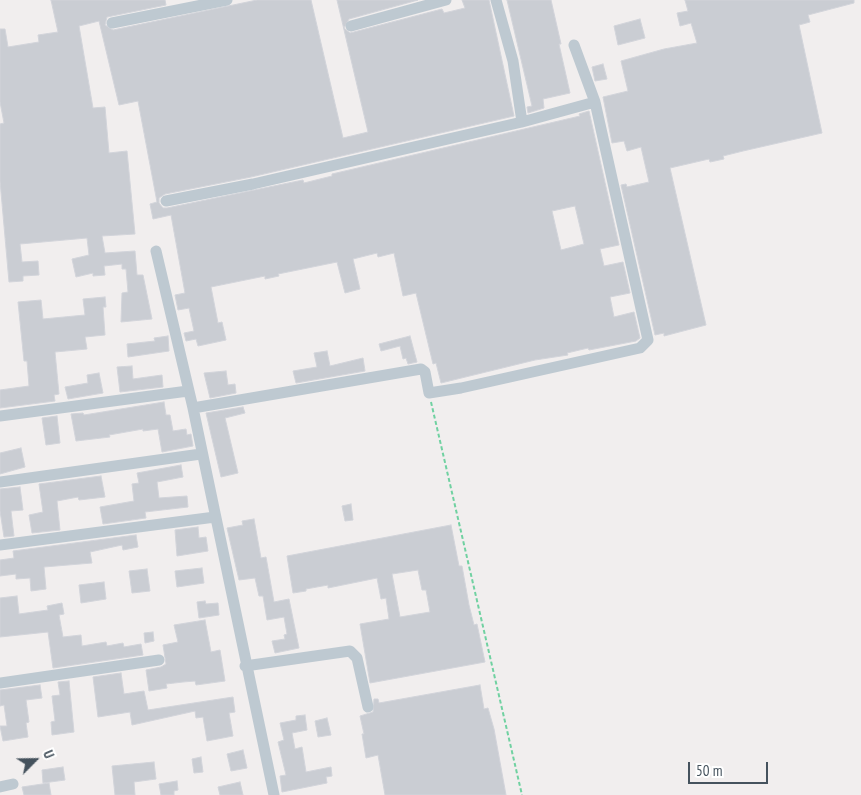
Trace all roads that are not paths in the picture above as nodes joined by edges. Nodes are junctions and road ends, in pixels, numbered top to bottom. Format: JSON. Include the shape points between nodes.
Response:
{"nodes":[{"id":1,"x":227,"y":0,"type":"edge"},
{"id":2,"x":446,"y":0,"type":"edge"},
{"id":3,"x":496,"y":0,"type":"edge"},
{"id":4,"x":112,"y":23,"type":"dead end"},
{"id":5,"x":351,"y":26,"type":"dead end"},
{"id":6,"x":574,"y":45,"type":"dead end"},
{"id":7,"x":595,"y":102,"type":"junction"},
{"id":8,"x":522,"y":122,"type":"junction"},
{"id":9,"x":166,"y":201,"type":"dead end"},
{"id":10,"x":156,"y":250,"type":"dead end"},
{"id":11,"x":188,"y":391,"type":"junction"},
{"id":12,"x":193,"y":408,"type":"junction"},
{"id":13,"x":0,"y":416,"type":"edge"},
{"id":14,"x":201,"y":454,"type":"junction"},
{"id":15,"x":0,"y":482,"type":"edge"},
{"id":16,"x":215,"y":517,"type":"junction"},
{"id":17,"x":0,"y":545,"type":"edge"},
{"id":18,"x":159,"y":660,"type":"dead end"},
{"id":19,"x":245,"y":666,"type":"junction"},
{"id":20,"x":0,"y":682,"type":"edge"},
{"id":21,"x":368,"y":707,"type":"dead end"},
{"id":22,"x":12,"y":784,"type":"dead end"},
{"id":23,"x":0,"y":787,"type":"edge"},
{"id":24,"x":274,"y":795,"type":"edge"}],
"edges":[{"from":1,"to":4,"type":"street"},
{"from":2,"to":5,"type":"street"},
{"from":3,"to":8,"type":"street","via":[[513,61]]},
{"from":6,"to":7,"type":"street"},
{"from":7,"to":8,"type":"street"},
{"from":7,"to":12,"type":"street","via":[[647,344],[429,393],[425,372],[421,369]]},
{"from":8,"to":9,"type":"street"},
{"from":10,"to":11,"type":"street"},
{"from":11,"to":12,"type":"street"},
{"from":11,"to":13,"type":"street"},
{"from":12,"to":14,"type":"street"},
{"from":14,"to":15,"type":"street"},
{"from":14,"to":16,"type":"street"},
{"from":16,"to":17,"type":"street"},
{"from":16,"to":19,"type":"street"},
{"from":18,"to":20,"type":"street"},
{"from":19,"to":21,"type":"street","via":[[350,651],[357,658]]},
{"from":19,"to":24,"type":"street"},
{"from":22,"to":23,"type":"street"}]}
